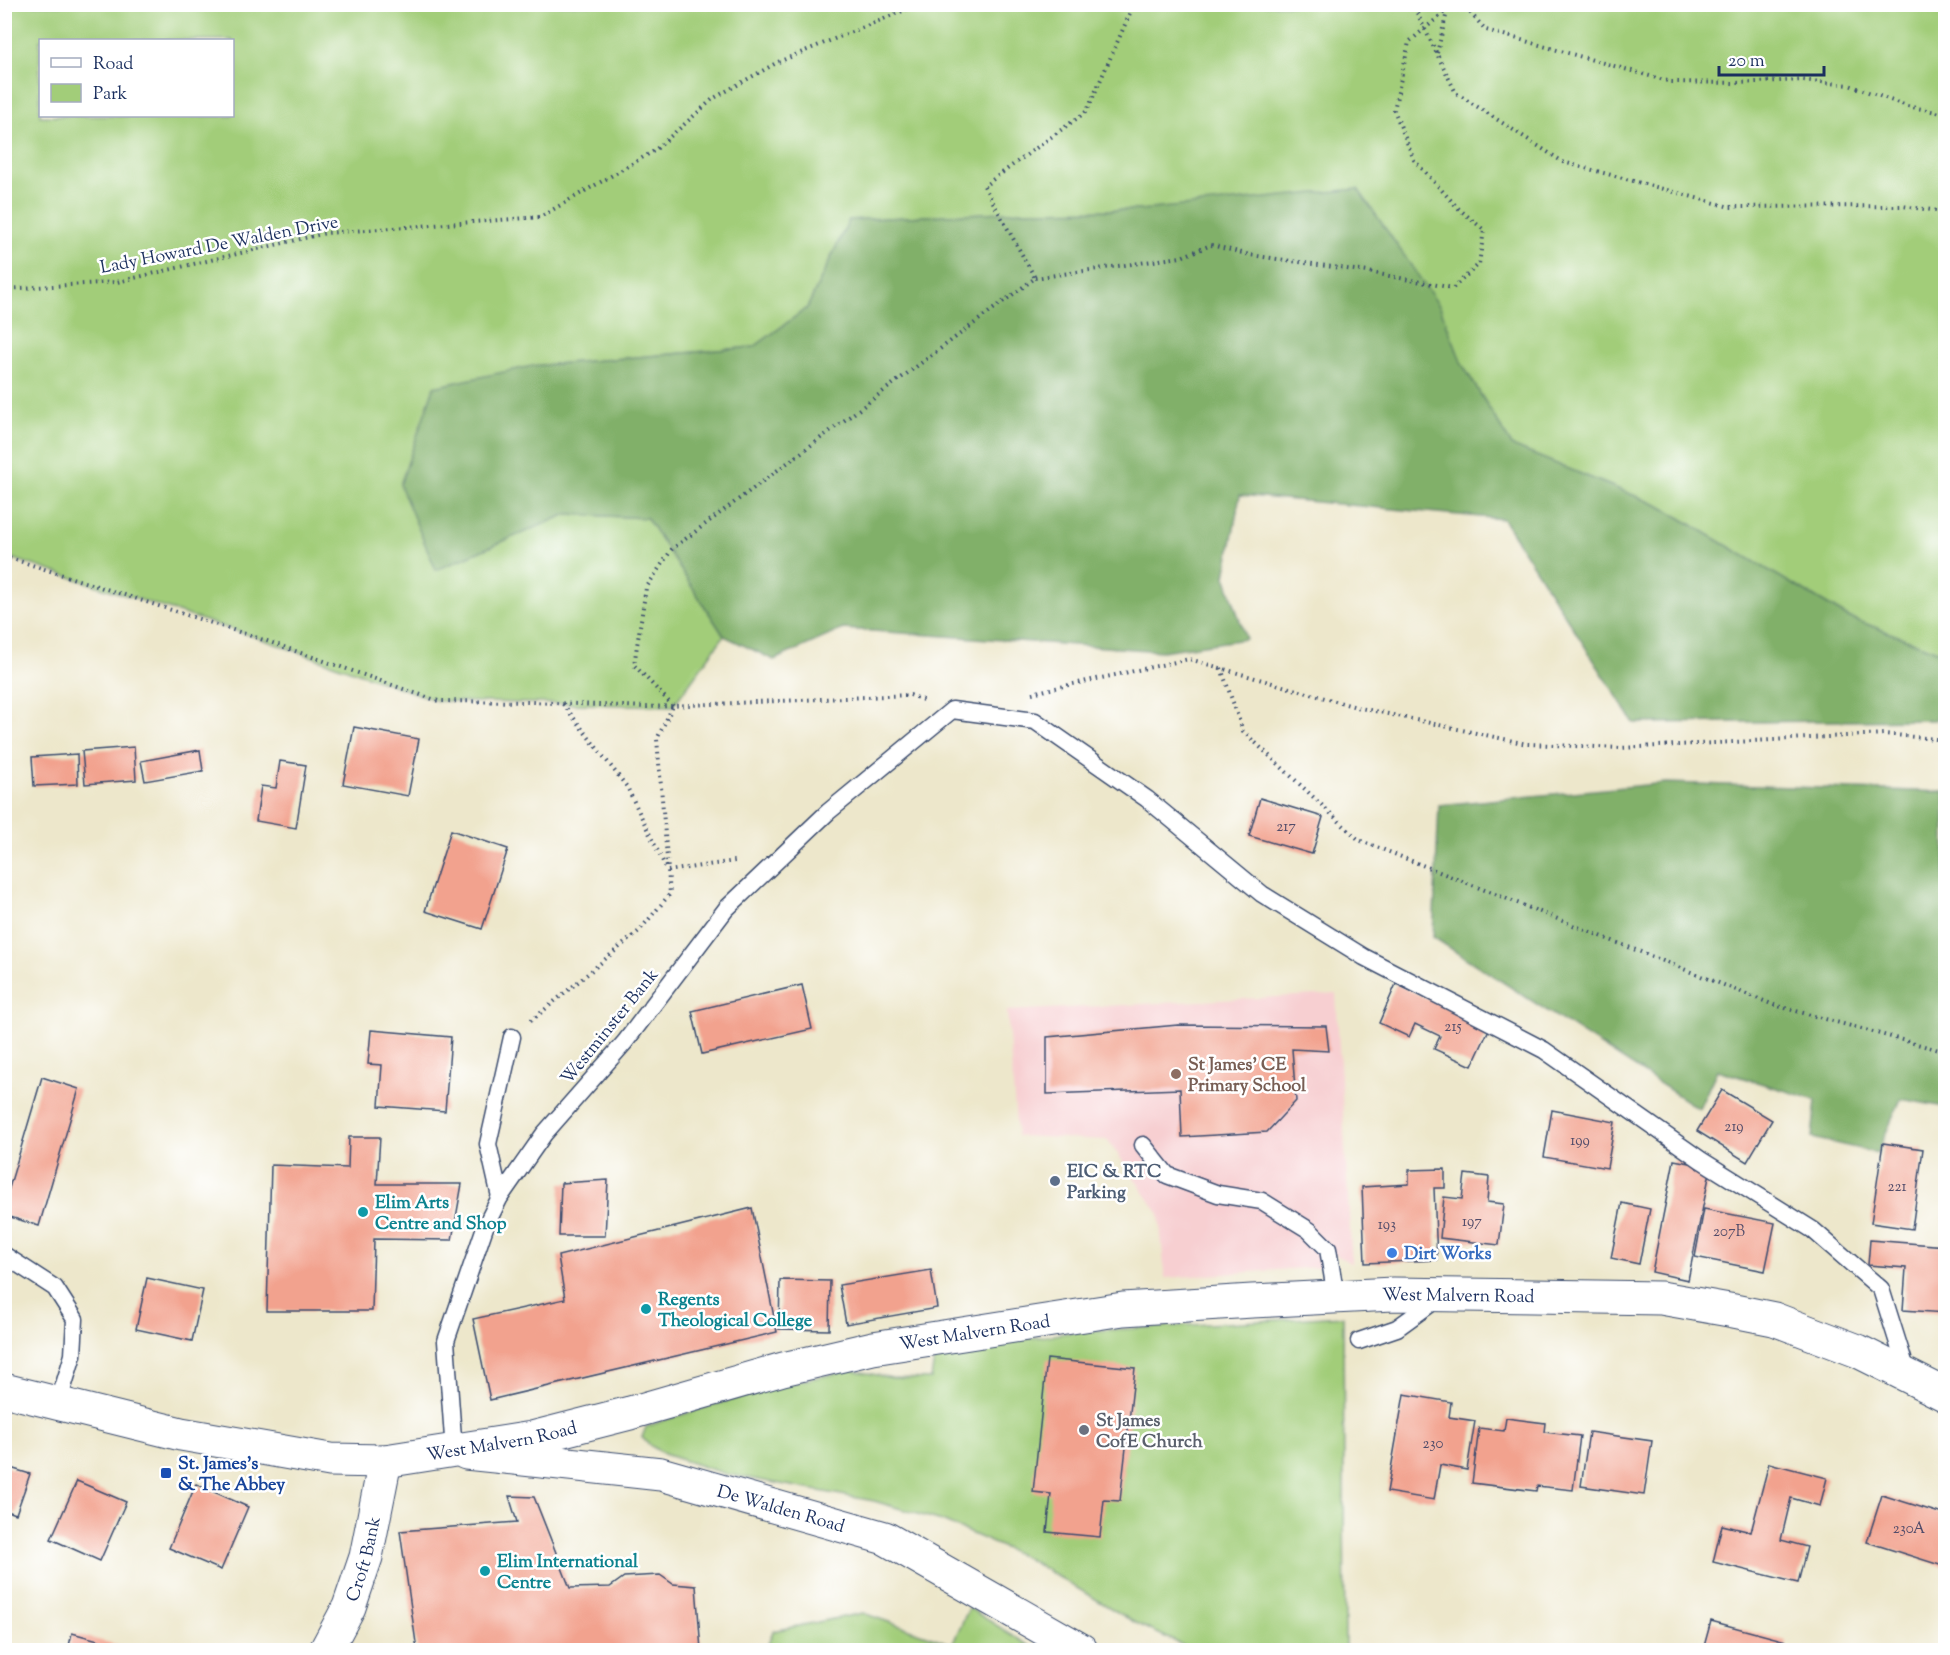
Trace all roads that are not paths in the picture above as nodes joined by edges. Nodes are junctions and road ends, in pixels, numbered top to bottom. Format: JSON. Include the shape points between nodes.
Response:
{"nodes":[{"id":1,"x":512,"y":1037,"type":"road end"},
{"id":2,"x":1143,"y":1145,"type":"dead end"},
{"id":3,"x":500,"y":1197,"type":"junction"},
{"id":4,"x":4,"y":1254,"type":"edge"},
{"id":5,"x":1442,"y":1295,"type":"junction"},
{"id":6,"x":1336,"y":1297,"type":"junction"},
{"id":7,"x":1359,"y":1341,"type":"dead end"},
{"id":8,"x":1909,"y":1377,"type":"junction"},
{"id":9,"x":4,"y":1390,"type":"edge"},
{"id":10,"x":1946,"y":1395,"type":"edge"},
{"id":11,"x":58,"y":1404,"type":"junction"},
{"id":12,"x":454,"y":1452,"type":"junction"},
{"id":13,"x":385,"y":1461,"type":"junction"},
{"id":14,"x":326,"y":1650,"type":"edge"},
{"id":15,"x":1081,"y":1650,"type":"edge"}],
"edges":[{"from":1,"to":3,"type":"lane","via":[[488,1144]]},
{"from":2,"to":6,"type":"lane","via":[[1167,1175],[1218,1194],[1262,1201],[1309,1230],[1328,1250]]},
{"from":3,"to":8,"type":"lane","name":"Westminster Bank","via":[[544,1134],[625,1042],[726,909],[828,812],[952,710],[1035,721],[1147,799],[1262,894],[1364,957],[1544,1050],[1701,1160],[1813,1230],[1881,1289]]},
{"from":3,"to":12,"type":"lane","name":"Westminster Bank","via":[[485,1227],[446,1341]]},
{"from":4,"to":11,"type":"lane","via":[[55,1288],[75,1319],[73,1355]]},
{"from":5,"to":6,"type":"main road","name":"West Malvern Road"},
{"from":5,"to":7,"type":"lane","via":[[1397,1328]]},
{"from":5,"to":8,"type":"main road","name":"West Malvern Road","via":[[1661,1298],[1730,1310],[1774,1319],[1858,1351]]},
{"from":6,"to":12,"type":"main road","name":"West Malvern Road","via":[[1124,1309],[873,1348],[532,1438]]},
{"from":8,"to":10,"type":"main road","name":"West Malvern Road"},
{"from":9,"to":11,"type":"main road","name":"West Malvern Road"},
{"from":11,"to":13,"type":"main road","name":"West Malvern Road","via":[[181,1434],[330,1460]]},
{"from":12,"to":13,"type":"main road","name":"West Malvern Road"},
{"from":12,"to":15,"type":"main road","name":"De Walden Road","via":[[661,1474],[885,1538]]},
{"from":13,"to":14,"type":"main road","name":"Croft Bank","via":[[366,1557],[349,1607]]}]}
